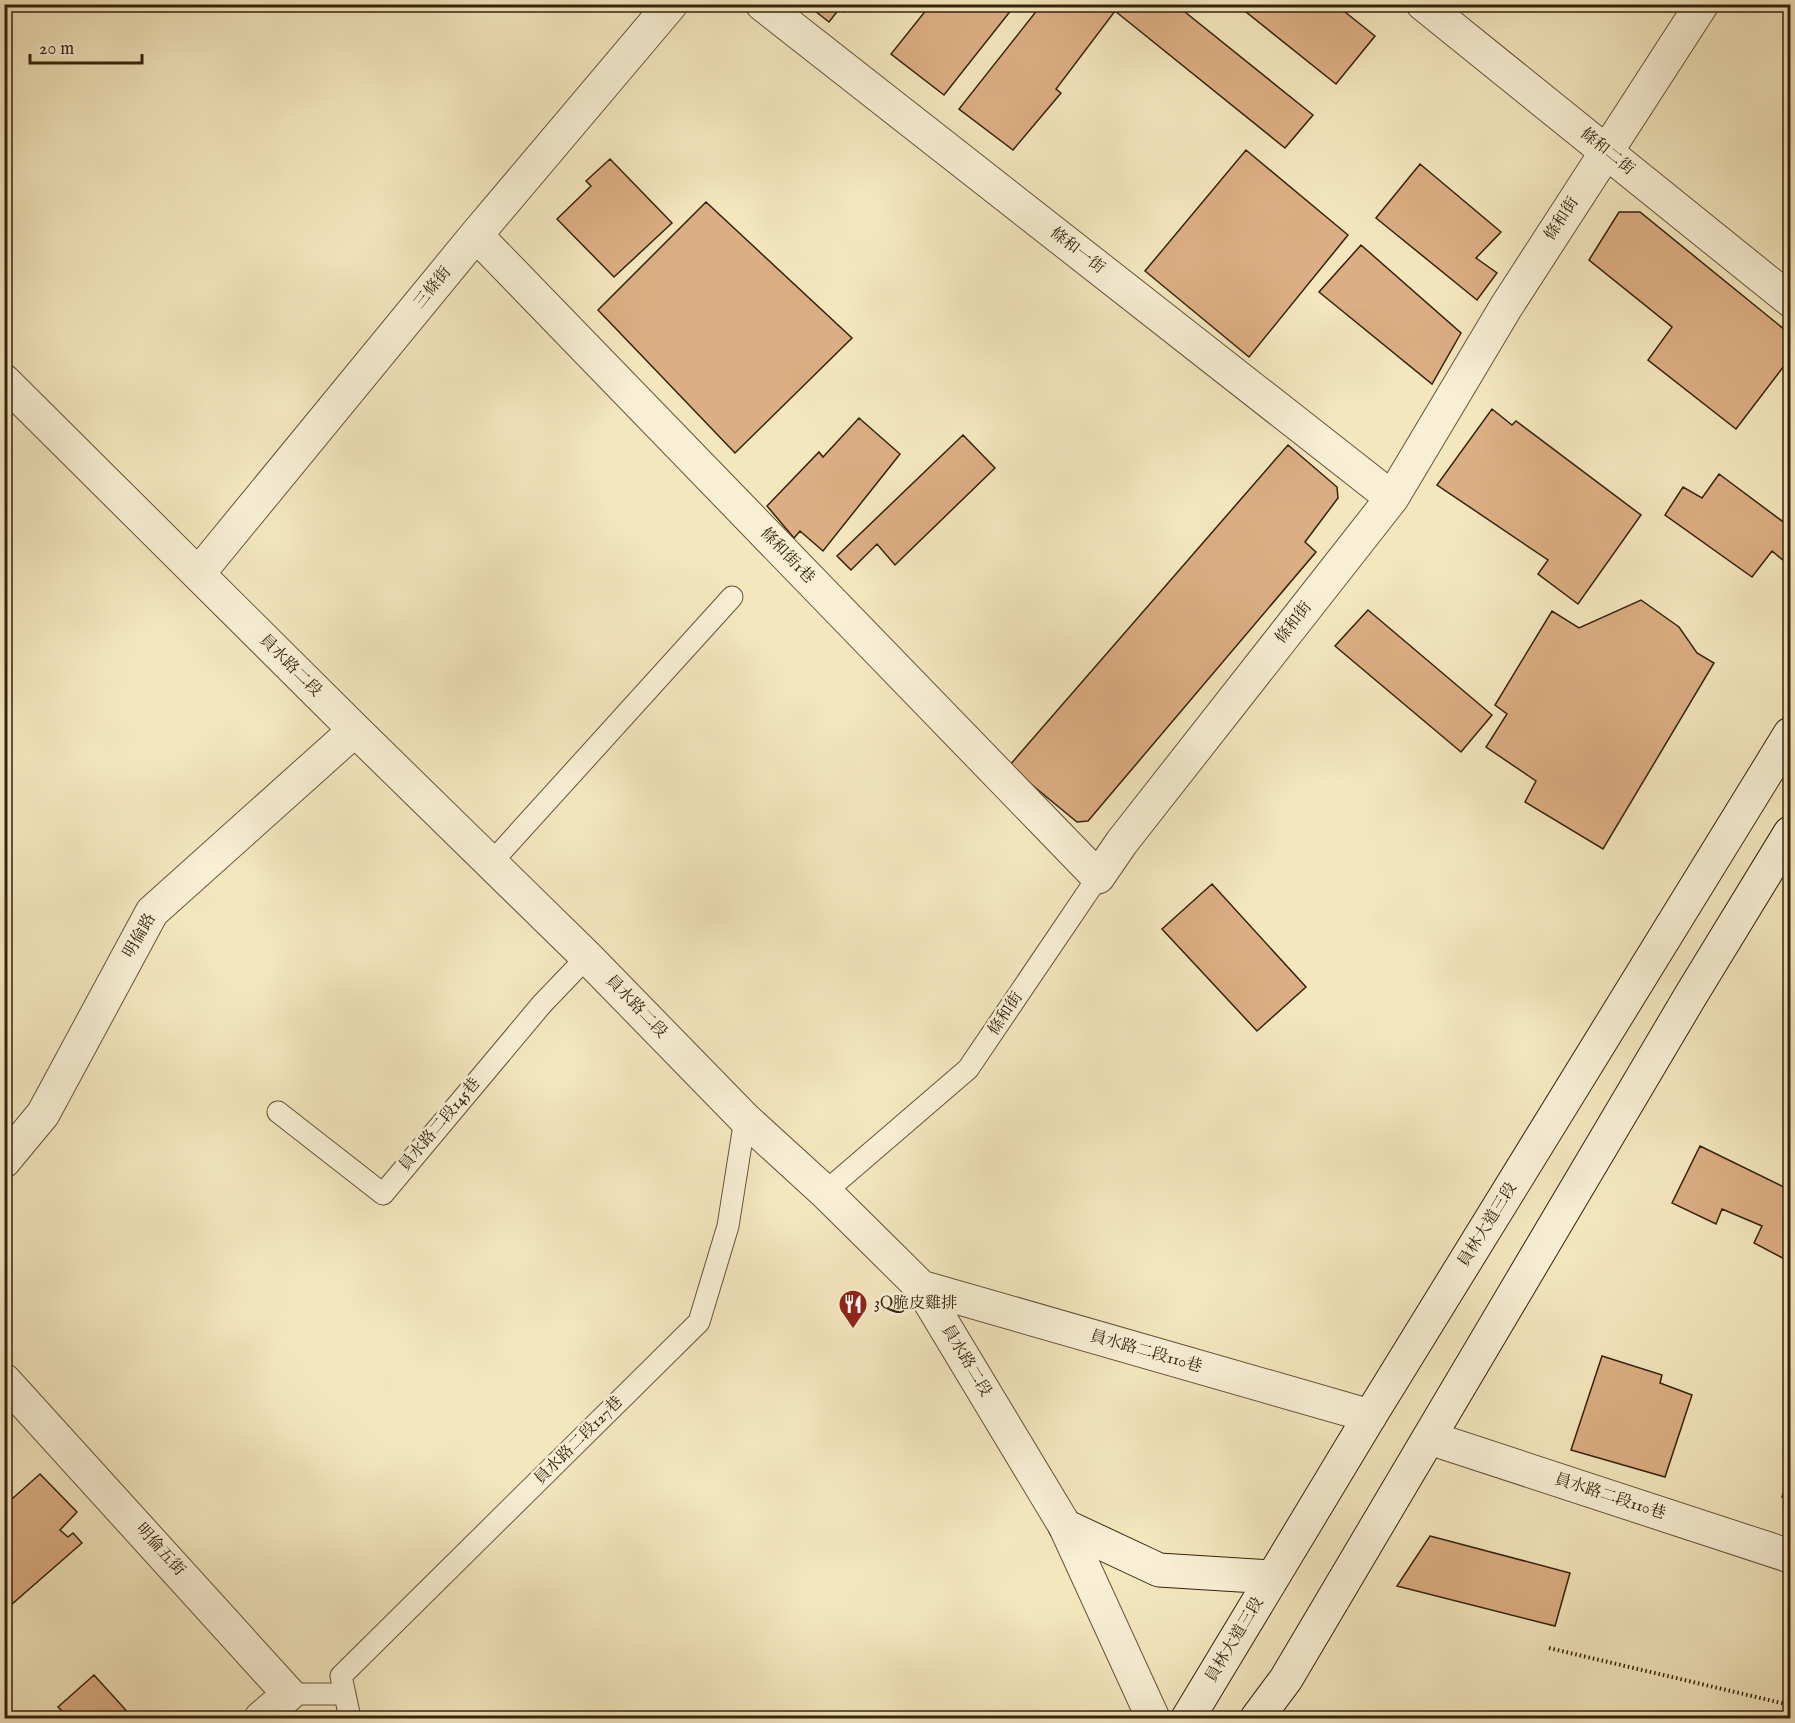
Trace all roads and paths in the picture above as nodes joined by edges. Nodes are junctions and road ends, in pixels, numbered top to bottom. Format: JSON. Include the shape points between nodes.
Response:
{"nodes":[{"id":1,"x":671,"y":4,"type":"edge"},
{"id":2,"x":762,"y":4,"type":"edge"},
{"id":3,"x":1422,"y":4,"type":"edge"},
{"id":4,"x":1702,"y":4,"type":"edge"},
{"id":5,"x":1606,"y":151,"type":"junction"},
{"id":6,"x":476,"y":235,"type":"junction"},
{"id":7,"x":1791,"y":300,"type":"edge"},
{"id":8,"x":4,"y":381,"type":"edge"},
{"id":9,"x":1392,"y":498,"type":"junction"},
{"id":10,"x":198,"y":574,"type":"junction"},
{"id":11,"x":732,"y":597,"type":"dead end"},
{"id":12,"x":355,"y":730,"type":"junction"},
{"id":13,"x":1791,"y":734,"type":"edge"},
{"id":14,"x":1791,"y":833,"type":"edge"},
{"id":15,"x":491,"y":863,"type":"junction"},
{"id":16,"x":1098,"y":878,"type":"junction"},
{"id":17,"x":587,"y":957,"type":"junction"},
{"id":18,"x":278,"y":1112,"type":"dead end"},
{"id":19,"x":745,"y":1119,"type":"junction"},
{"id":20,"x":4,"y":1161,"type":"edge"},
{"id":21,"x":825,"y":1192,"type":"junction"},
{"id":22,"x":921,"y":1287,"type":"junction"},
{"id":23,"x":4,"y":1380,"type":"edge"},
{"id":24,"x":1370,"y":1416,"type":"junction"},
{"id":25,"x":1430,"y":1438,"type":"junction"},
{"id":26,"x":1065,"y":1526,"type":"junction"},
{"id":27,"x":1791,"y":1556,"type":"edge"},
{"id":28,"x":1272,"y":1577,"type":"junction"},
{"id":29,"x":1549,"y":1648,"type":"dead end"},
{"id":30,"x":289,"y":1694,"type":"junction"},
{"id":31,"x":345,"y":1694,"type":"junction"},
{"id":32,"x":1791,"y":1705,"type":"edge"},
{"id":33,"x":261,"y":1719,"type":"edge"},
{"id":34,"x":350,"y":1719,"type":"edge"},
{"id":35,"x":1153,"y":1719,"type":"edge"},
{"id":36,"x":1188,"y":1719,"type":"edge"},
{"id":37,"x":1257,"y":1719,"type":"edge"}],
"edges":[{"from":1,"to":6,"type":"street","name":"三條街"},
{"from":2,"to":9,"type":"street","name":"條和一街"},
{"from":3,"to":5,"type":"street","name":"條和二街"},
{"from":4,"to":5,"type":"street","name":"條和街"},
{"from":5,"to":7,"type":"street","name":"條和二街"},
{"from":5,"to":9,"type":"street","name":"條和街","via":[[1506,307]]},
{"from":6,"to":10,"type":"street","name":"三條街"},
{"from":6,"to":16,"type":"street","name":"條和街1巷"},
{"from":8,"to":10,"type":"street","name":"員水路二段"},
{"from":9,"to":16,"type":"street","name":"條和街","via":[[1122,842]]},
{"from":10,"to":12,"type":"street","name":"員水路二段"},
{"from":11,"to":15,"type":"lane"},
{"from":12,"to":15,"type":"street","name":"員水路二段"},
{"from":12,"to":20,"type":"street","name":"明倫路","via":[[152,912],[43,1114]]},
{"from":13,"to":24,"type":"street","name":"員林大道三段"},
{"from":14,"to":25,"type":"street","via":[[1684,1005]]},
{"from":15,"to":17,"type":"street","name":"員水路二段"},
{"from":16,"to":21,"type":"lane","name":"條和街","via":[[968,1069]]},
{"from":17,"to":18,"type":"lane","name":"員水路二段145巷","via":[[542,1004],[383,1194]]},
{"from":17,"to":19,"type":"street","name":"員水路二段"},
{"from":19,"to":21,"type":"street","name":"員水路二段"},
{"from":19,"to":31,"type":"lane","name":"員水路二段127巷","via":[[728,1226],[699,1322],[341,1676]]},
{"from":21,"to":22,"type":"street","name":"員水路二段"},
{"from":22,"to":24,"type":"street","name":"員水路二段110巷"},
{"from":22,"to":26,"type":"street","name":"員水路二段"},
{"from":23,"to":30,"type":"street","name":"明倫五街"},
{"from":24,"to":28,"type":"street","name":"員林大道三段"},
{"from":25,"to":27,"type":"street","name":"員水路二段110巷"},
{"from":25,"to":37,"type":"street","via":[[1286,1679]]},
{"from":26,"to":28,"type":"street","via":[[1159,1570]]},
{"from":26,"to":35,"type":"street","name":"員水路二段"},
{"from":28,"to":36,"type":"street","name":"員林大道三段"},
{"from":29,"to":32,"type":"path"},
{"from":30,"to":31,"type":"lane"},
{"from":30,"to":33,"type":"street"},
{"from":31,"to":34,"type":"lane","name":"員水路二段127巷"}]}
